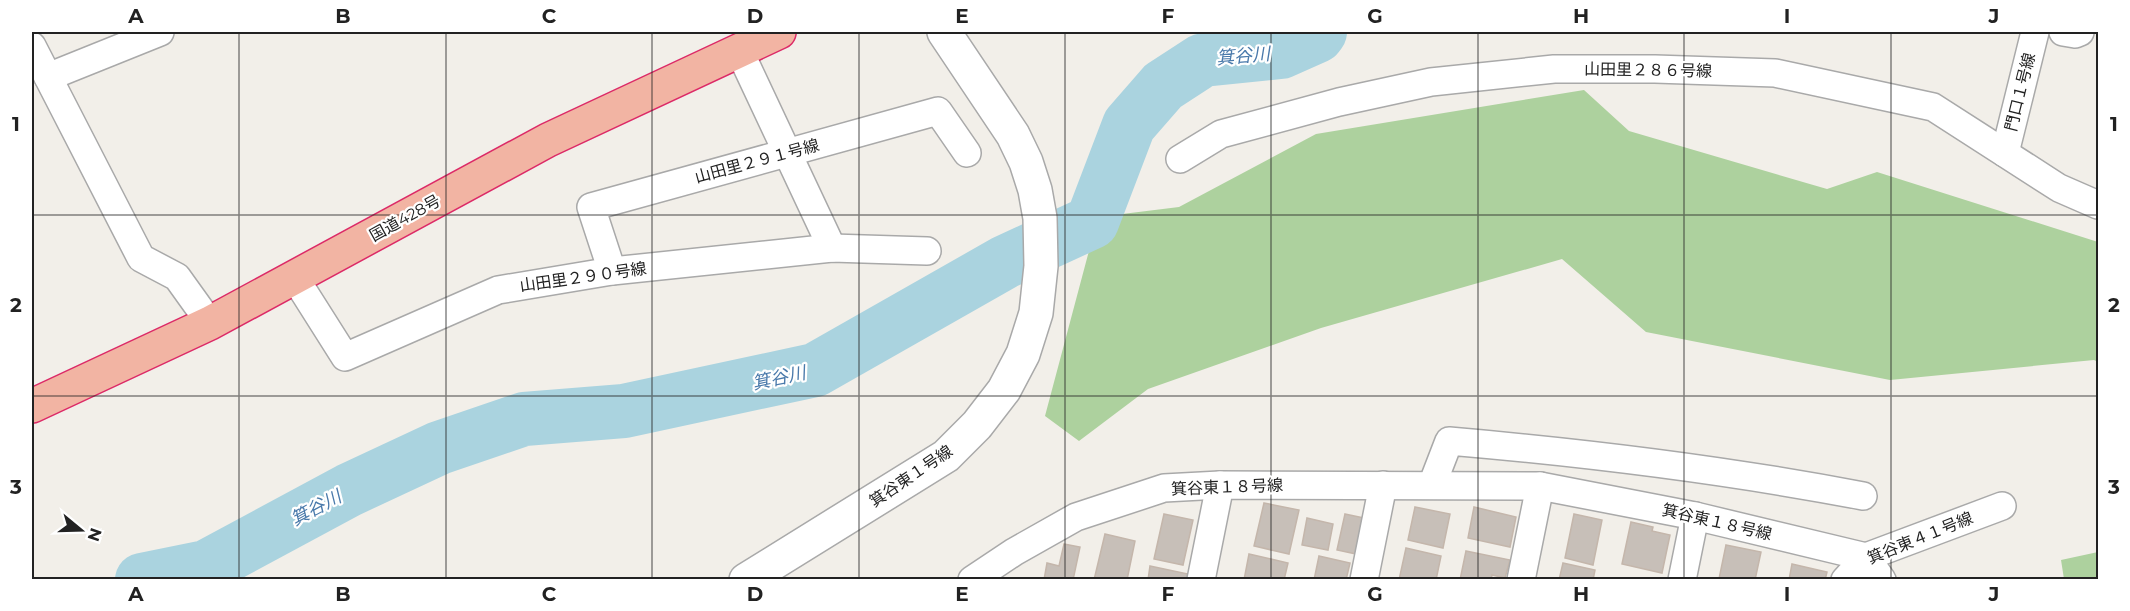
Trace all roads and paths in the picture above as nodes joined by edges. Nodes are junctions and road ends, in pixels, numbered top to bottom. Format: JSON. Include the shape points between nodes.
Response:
{"nodes":[{"id":1,"x":160,"y":32,"type":"edge"},
{"id":2,"x":778,"y":32,"type":"edge"},
{"id":3,"x":944,"y":32,"type":"edge"},
{"id":4,"x":2035,"y":32,"type":"edge"},
{"id":5,"x":2063,"y":32,"type":"edge"},
{"id":6,"x":2080,"y":32,"type":"edge"},
{"id":7,"x":32,"y":46,"type":"edge"},
{"id":8,"x":739,"y":50,"type":"junction"},
{"id":9,"x":48,"y":77,"type":"junction"},
{"id":10,"x":787,"y":153,"type":"junction"},
{"id":11,"x":967,"y":153,"type":"dead end"},
{"id":12,"x":2005,"y":153,"type":"junction"},
{"id":13,"x":1180,"y":159,"type":"dead end"},
{"id":14,"x":2098,"y":205,"type":"edge"},
{"id":15,"x":832,"y":248,"type":"junction"},
{"id":16,"x":927,"y":251,"type":"dead end"},
{"id":17,"x":612,"y":271,"type":"junction"},
{"id":18,"x":295,"y":278,"type":"junction"},
{"id":19,"x":210,"y":324,"type":"junction"},
{"id":20,"x":32,"y":406,"type":"edge"},
{"id":21,"x":1220,"y":485,"type":"junction"},
{"id":22,"x":1383,"y":485,"type":"junction"},
{"id":23,"x":1432,"y":485,"type":"junction"},
{"id":24,"x":1540,"y":486,"type":"junction"},
{"id":25,"x":1863,"y":496,"type":"dead end"},
{"id":26,"x":2002,"y":506,"type":"dead end"},
{"id":27,"x":1695,"y":516,"type":"junction"},
{"id":28,"x":1866,"y":557,"type":"junction"},
{"id":29,"x":746,"y":579,"type":"edge"},
{"id":30,"x":972,"y":579,"type":"edge"},
{"id":31,"x":1201,"y":579,"type":"edge"},
{"id":32,"x":1364,"y":579,"type":"edge"},
{"id":33,"x":1521,"y":579,"type":"edge"},
{"id":34,"x":1682,"y":579,"type":"edge"},
{"id":35,"x":1845,"y":579,"type":"edge"},
{"id":36,"x":1882,"y":579,"type":"edge"}],
"edges":[{"from":1,"to":9,"type":"street"},
{"from":2,"to":8,"type":"highway","name":"国道428号"},
{"from":3,"to":29,"type":"street","name":"箕谷東１号線","via":[[1013,135],[1035,190],[1041,266],[1036,313],[1023,354],[1004,390],[946,456]]},
{"from":4,"to":12,"type":"street","name":"門口１号線"},
{"from":5,"to":6,"type":"street"},
{"from":7,"to":9,"type":"street"},
{"from":8,"to":10,"type":"street"},
{"from":8,"to":18,"type":"highway","name":"国道428号","via":[[548,140]]},
{"from":9,"to":19,"type":"street","via":[[141,258],[177,277]]},
{"from":10,"to":11,"type":"street","name":"山田里２９１号線","via":[[938,111]]},
{"from":10,"to":15,"type":"street"},
{"from":10,"to":17,"type":"street","name":"山田里２９１号線","via":[[591,207]]},
{"from":12,"to":13,"type":"street","name":"山田里２８６号線","via":[[1933,107],[1775,73],[1554,69],[1431,82],[1339,102],[1221,134]]},
{"from":12,"to":14,"type":"street","name":"山田里２８６号線","via":[[2059,188]]},
{"from":15,"to":16,"type":"street","name":"山田里２９０号線"},
{"from":15,"to":17,"type":"street","name":"山田里２９０号線"},
{"from":17,"to":18,"type":"street","name":"山田里２９０号線","via":[[498,290],[345,357]]},
{"from":18,"to":19,"type":"highway","name":"国道428号"},
{"from":19,"to":20,"type":"highway","name":"国道428号"},
{"from":21,"to":22,"type":"street","name":"箕谷東１８号線"},
{"from":21,"to":30,"type":"street","name":"箕谷東１８号線","via":[[1164,488],[1076,517]]},
{"from":21,"to":31,"type":"street"},
{"from":22,"to":23,"type":"street","name":"箕谷東１８号線"},
{"from":22,"to":32,"type":"street"},
{"from":23,"to":24,"type":"street","name":"箕谷東１８号線"},
{"from":23,"to":25,"type":"street","via":[[1449,441],[1789,482]]},
{"from":24,"to":27,"type":"street","name":"箕谷東１８号線"},
{"from":24,"to":33,"type":"street"},
{"from":26,"to":28,"type":"street","name":"箕谷東４１号線"},
{"from":27,"to":28,"type":"street","name":"箕谷東１８号線"},
{"from":27,"to":34,"type":"street"},
{"from":28,"to":35,"type":"street","name":"箕谷東４１号線"},
{"from":28,"to":36,"type":"street"}]}
